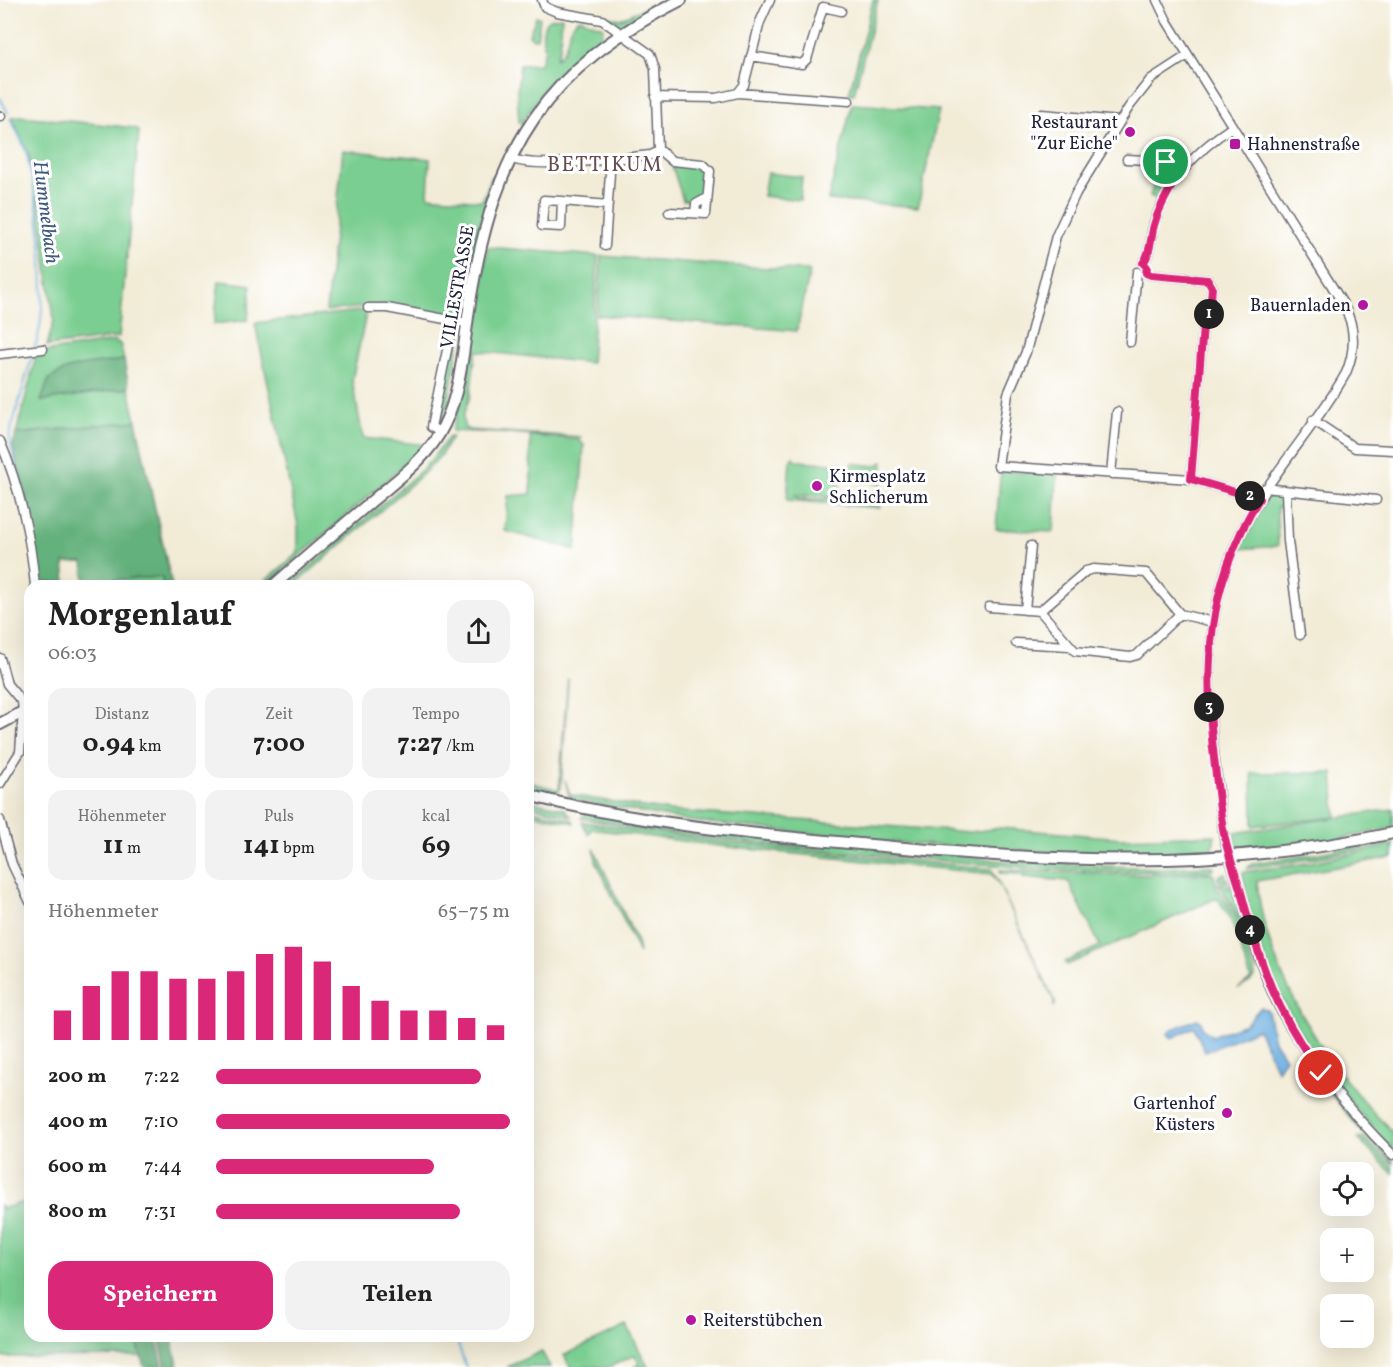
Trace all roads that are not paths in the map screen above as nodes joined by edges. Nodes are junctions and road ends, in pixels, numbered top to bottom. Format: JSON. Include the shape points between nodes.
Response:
{"nodes":[{"id":1,"x":542,"y":0,"type":"edge"},
{"id":2,"x":681,"y":0,"type":"edge"},
{"id":3,"x":770,"y":0,"type":"edge"},
{"id":4,"x":1157,"y":0,"type":"edge"},
{"id":5,"x":841,"y":11,"type":"dead end"},
{"id":6,"x":620,"y":34,"type":"junction"},
{"id":7,"x":1188,"y":55,"type":"junction"},
{"id":8,"x":752,"y":56,"type":"junction"},
{"id":9,"x":738,"y":93,"type":"junction"},
{"id":10,"x":655,"y":97,"type":"junction"},
{"id":11,"x":849,"y":101,"type":"dead end"},
{"id":12,"x":1042,"y":114,"type":"dead end"},
{"id":13,"x":1119,"y":121,"type":"junction"},
{"id":14,"x":1232,"y":127,"type":"junction"},
{"id":15,"x":658,"y":149,"type":"junction"},
{"id":16,"x":510,"y":158,"type":"junction"},
{"id":17,"x":611,"y":158,"type":"junction"},
{"id":18,"x":1128,"y":159,"type":"dead end"},
{"id":19,"x":1180,"y":172,"type":"junction"},
{"id":20,"x":562,"y":201,"type":"dead end"},
{"id":21,"x":608,"y":205,"type":"junction"},
{"id":22,"x":669,"y":212,"type":"dead end"},
{"id":23,"x":605,"y":246,"type":"dead end"},
{"id":24,"x":1141,"y":272,"type":"junction"},
{"id":25,"x":368,"y":309,"type":"dead end"},
{"id":26,"x":453,"y":321,"type":"junction"},
{"id":27,"x":466,"y":323,"type":"junction"},
{"id":28,"x":1130,"y":342,"type":"dead end"},
{"id":29,"x":43,"y":349,"type":"dead end"},
{"id":30,"x":0,"y":354,"type":"edge"},
{"id":31,"x":1117,"y":412,"type":"dead end"},
{"id":32,"x":1313,"y":420,"type":"junction"},
{"id":33,"x":440,"y":432,"type":"junction"},
{"id":34,"x":0,"y":441,"type":"edge"},
{"id":35,"x":1393,"y":450,"type":"edge"},
{"id":36,"x":1111,"y":474,"type":"junction"},
{"id":37,"x":1191,"y":479,"type":"junction"},
{"id":38,"x":1265,"y":488,"type":"junction"},
{"id":39,"x":1286,"y":491,"type":"junction"},
{"id":40,"x":1259,"y":499,"type":"junction"},
{"id":41,"x":1376,"y":500,"type":"dead end"},
{"id":42,"x":1031,"y":546,"type":"dead end"},
{"id":43,"x":34,"y":580,"type":"edge"},
{"id":44,"x":280,"y":580,"type":"edge"},
{"id":45,"x":989,"y":607,"type":"dead end"},
{"id":46,"x":1025,"y":610,"type":"junction"},
{"id":47,"x":1040,"y":611,"type":"junction"},
{"id":48,"x":1180,"y":614,"type":"junction"},
{"id":49,"x":1213,"y":622,"type":"junction"},
{"id":50,"x":1300,"y":635,"type":"dead end"},
{"id":51,"x":1016,"y":643,"type":"dead end"},
{"id":52,"x":1069,"y":646,"type":"junction"},
{"id":53,"x":0,"y":658,"type":"edge"},
{"id":54,"x":24,"y":705,"type":"edge"},
{"id":55,"x":24,"y":711,"type":"edge"},
{"id":56,"x":0,"y":724,"type":"edge"},
{"id":57,"x":24,"y":727,"type":"edge"},
{"id":58,"x":0,"y":783,"type":"edge"},
{"id":59,"x":534,"y":796,"type":"edge"},
{"id":60,"x":0,"y":820,"type":"edge"},
{"id":61,"x":1393,"y":833,"type":"edge"},
{"id":62,"x":1230,"y":858,"type":"junction"},
{"id":63,"x":24,"y":889,"type":"edge"},
{"id":64,"x":1393,"y":1155,"type":"edge"}],
"edges":[{"from":1,"to":6,"type":"street","via":[[548,9],[597,18]]},
{"from":2,"to":6,"type":"main road","name":"VILLESTRASSE"},
{"from":3,"to":8,"type":"street"},
{"from":4,"to":7,"type":"street"},
{"from":5,"to":8,"type":"street","via":[[823,8],[802,64]]},
{"from":6,"to":10,"type":"street","via":[[652,56]]},
{"from":6,"to":16,"type":"main road","name":"VILLESTRASSE","via":[[562,83]]},
{"from":7,"to":13,"type":"street","via":[[1151,79]]},
{"from":7,"to":14,"type":"street"},
{"from":8,"to":9,"type":"street"},
{"from":9,"to":10,"type":"street","via":[[716,98]]},
{"from":9,"to":11,"type":"street"},
{"from":10,"to":15,"type":"street"},
{"from":12,"to":13,"type":"street"},
{"from":13,"to":36,"type":"street","via":[[1076,193],[1056,236],[1026,352],[1008,394],[999,466]]},
{"from":14,"to":19,"type":"street"},
{"from":14,"to":32,"type":"street","via":[[1351,321],[1354,341],[1349,365]]},
{"from":15,"to":17,"type":"street","via":[[651,155]]},
{"from":15,"to":22,"type":"street","via":[[670,160],[703,164],[710,175],[706,214]]},
{"from":16,"to":17,"type":"street","via":[[526,162]]},
{"from":16,"to":27,"type":"main road","name":"VILLESTRASSE","via":[[485,224]]},
{"from":17,"to":21,"type":"street"},
{"from":18,"to":19,"type":"street","via":[[1164,161]]},
{"from":19,"to":24,"type":"street","via":[[1158,212],[1143,263],[1147,267]]},
{"from":20,"to":21,"type":"street"},
{"from":21,"to":23,"type":"street"},
{"from":24,"to":28,"type":"street"},
{"from":24,"to":37,"type":"street","via":[[1208,280],[1212,286],[1210,312],[1203,326]]},
{"from":25,"to":26,"type":"street","via":[[387,308]]},
{"from":26,"to":27,"type":"street"},
{"from":26,"to":33,"type":"street","via":[[431,426]]},
{"from":27,"to":33,"type":"main road","name":"VILLESTRASSE","via":[[453,399]]},
{"from":29,"to":30,"type":"street"},
{"from":31,"to":36,"type":"street"},
{"from":32,"to":35,"type":"street","via":[[1355,447]]},
{"from":32,"to":38,"type":"street"},
{"from":33,"to":44,"type":"main road","name":"VILLESTRASSE","via":[[422,457]]},
{"from":34,"to":43,"type":"street","via":[[13,475]]},
{"from":36,"to":37,"type":"street"},
{"from":37,"to":40,"type":"street"},
{"from":38,"to":39,"type":"street"},
{"from":38,"to":40,"type":"street"},
{"from":39,"to":41,"type":"street"},
{"from":39,"to":50,"type":"street"},
{"from":40,"to":49,"type":"street","via":[[1230,558]]},
{"from":42,"to":46,"type":"street"},
{"from":45,"to":46,"type":"street"},
{"from":46,"to":47,"type":"street"},
{"from":47,"to":48,"type":"street","via":[[1086,571],[1094,569],[1147,574]]},
{"from":47,"to":52,"type":"street"},
{"from":48,"to":49,"type":"street"},
{"from":48,"to":52,"type":"street","via":[[1134,656],[1079,653]]},
{"from":49,"to":62,"type":"street","via":[[1208,698]]},
{"from":51,"to":52,"type":"street"},
{"from":53,"to":54,"type":"street","via":[[7,684]]},
{"from":55,"to":56,"type":"main road"},
{"from":57,"to":58,"type":"street","via":[[20,752]]},
{"from":59,"to":62,"type":"main road","via":[[672,823],[875,846],[1106,861]]},
{"from":60,"to":63,"type":"street","via":[[12,864]]},
{"from":61,"to":62,"type":"main road","via":[[1316,848]]},
{"from":62,"to":64,"type":"street","via":[[1260,962],[1284,1016],[1330,1083]]}]}
